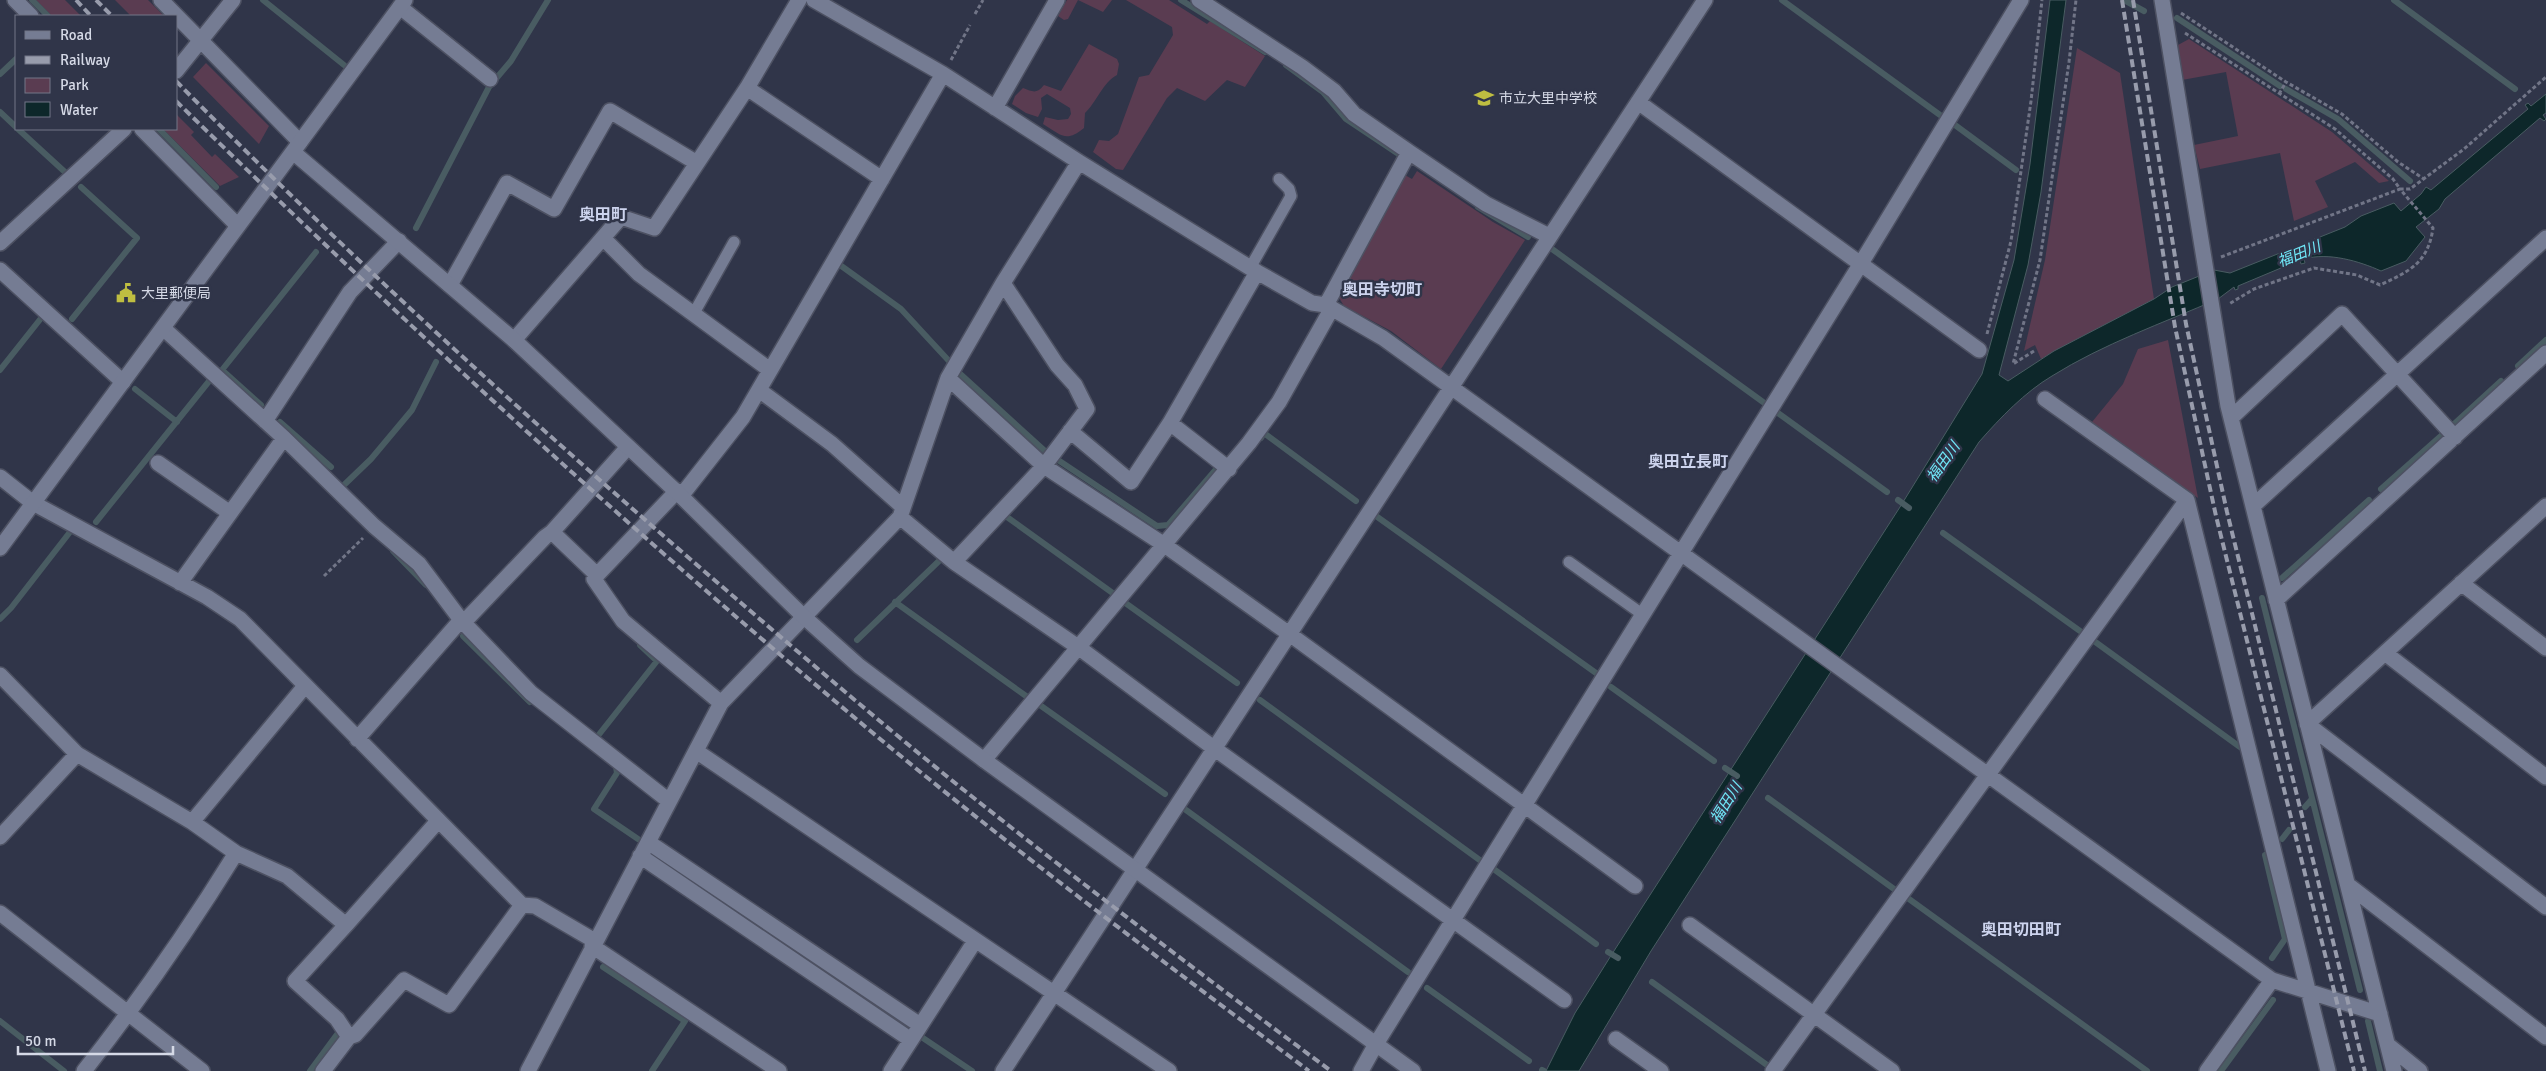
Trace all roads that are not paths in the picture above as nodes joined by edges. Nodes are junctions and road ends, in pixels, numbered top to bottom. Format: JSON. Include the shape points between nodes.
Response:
{"nodes":[{"id":1,"x":15,"y":0,"type":"edge"},
{"id":2,"x":161,"y":0,"type":"edge"},
{"id":3,"x":233,"y":0,"type":"edge"},
{"id":4,"x":799,"y":0,"type":"edge"},
{"id":5,"x":814,"y":0,"type":"edge"},
{"id":6,"x":1057,"y":0,"type":"edge"},
{"id":7,"x":1199,"y":0,"type":"edge"},
{"id":8,"x":1705,"y":0,"type":"edge"},
{"id":9,"x":2021,"y":0,"type":"edge"},
{"id":10,"x":2162,"y":0,"type":"edge"},
{"id":11,"x":402,"y":4,"type":"edge"},
{"id":12,"x":30,"y":15,"type":"edge"},
{"id":13,"x":176,"y":15,"type":"edge"},
{"id":14,"x":178,"y":17,"type":"edge"},
{"id":15,"x":202,"y":42,"type":"junction"},
{"id":16,"x":178,"y":69,"type":"edge"},
{"id":17,"x":943,"y":74,"type":"junction"},
{"id":18,"x":490,"y":78,"type":"dead end"},
{"id":19,"x":747,"y":88,"type":"junction"},
{"id":20,"x":1638,"y":102,"type":"junction"},
{"id":21,"x":995,"y":108,"type":"junction"},
{"id":22,"x":123,"y":130,"type":"edge"},
{"id":23,"x":143,"y":130,"type":"edge"},
{"id":24,"x":297,"y":147,"type":"junction"},
{"id":25,"x":1409,"y":152,"type":"junction"},
{"id":26,"x":1078,"y":162,"type":"junction"},
{"id":27,"x":697,"y":163,"type":"junction"},
{"id":28,"x":882,"y":179,"type":"junction"},
{"id":29,"x":1279,"y":179,"type":"dead end"},
{"id":30,"x":238,"y":226,"type":"junction"},
{"id":31,"x":1549,"y":236,"type":"junction"},
{"id":32,"x":2546,"y":238,"type":"edge"},
{"id":33,"x":604,"y":239,"type":"junction"},
{"id":34,"x":399,"y":242,"type":"junction"},
{"id":35,"x":734,"y":242,"type":"dead end"},
{"id":36,"x":0,"y":243,"type":"edge"},
{"id":37,"x":1860,"y":265,"type":"junction"},
{"id":38,"x":0,"y":270,"type":"edge"},
{"id":39,"x":1254,"y":270,"type":"junction"},
{"id":40,"x":1003,"y":282,"type":"junction"},
{"id":41,"x":450,"y":285,"type":"junction"},
{"id":42,"x":1329,"y":307,"type":"junction"},
{"id":43,"x":694,"y":313,"type":"junction"},
{"id":44,"x":163,"y":328,"type":"junction"},
{"id":45,"x":514,"y":340,"type":"junction"},
{"id":46,"x":1979,"y":350,"type":"road end"},
{"id":47,"x":2544,"y":360,"type":"edge"},
{"id":48,"x":770,"y":370,"type":"junction"},
{"id":49,"x":2397,"y":374,"type":"junction"},
{"id":50,"x":948,"y":378,"type":"junction"},
{"id":51,"x":124,"y":382,"type":"junction"},
{"id":52,"x":1450,"y":387,"type":"junction"},
{"id":53,"x":759,"y":390,"type":"junction"},
{"id":54,"x":2045,"y":399,"type":"dead end"},
{"id":55,"x":2231,"y":418,"type":"junction"},
{"id":56,"x":265,"y":421,"type":"junction"},
{"id":57,"x":1170,"y":423,"type":"junction"},
{"id":58,"x":1070,"y":431,"type":"junction"},
{"id":59,"x":2455,"y":437,"type":"junction"},
{"id":60,"x":284,"y":438,"type":"junction"},
{"id":61,"x":628,"y":447,"type":"junction"},
{"id":62,"x":158,"y":463,"type":"dead end"},
{"id":63,"x":1044,"y":466,"type":"junction"},
{"id":64,"x":1229,"y":469,"type":"junction"},
{"id":65,"x":0,"y":477,"type":"edge"},
{"id":66,"x":679,"y":493,"type":"junction"},
{"id":67,"x":2187,"y":500,"type":"junction"},
{"id":68,"x":33,"y":503,"type":"junction"},
{"id":69,"x":2253,"y":506,"type":"junction"},
{"id":70,"x":902,"y":512,"type":"junction"},
{"id":71,"x":2544,"y":512,"type":"edge"},
{"id":72,"x":230,"y":513,"type":"junction"},
{"id":73,"x":552,"y":532,"type":"junction"},
{"id":74,"x":1163,"y":544,"type":"junction"},
{"id":75,"x":0,"y":548,"type":"edge"},
{"id":76,"x":1680,"y":553,"type":"junction"},
{"id":77,"x":954,"y":562,"type":"junction"},
{"id":78,"x":1569,"y":562,"type":"dead end"},
{"id":79,"x":597,"y":575,"type":"junction"},
{"id":80,"x":180,"y":583,"type":"junction"},
{"id":81,"x":2461,"y":583,"type":"junction"},
{"id":82,"x":2276,"y":600,"type":"junction"},
{"id":83,"x":1642,"y":614,"type":"junction"},
{"id":84,"x":802,"y":616,"type":"junction"},
{"id":85,"x":463,"y":621,"type":"junction"},
{"id":86,"x":1288,"y":633,"type":"junction"},
{"id":87,"x":1078,"y":647,"type":"junction"},
{"id":88,"x":2546,"y":648,"type":"edge"},
{"id":89,"x":2385,"y":653,"type":"junction"},
{"id":90,"x":0,"y":675,"type":"edge"},
{"id":91,"x":305,"y":686,"type":"junction"},
{"id":92,"x":721,"y":703,"type":"junction"},
{"id":93,"x":2307,"y":724,"type":"junction"},
{"id":94,"x":357,"y":739,"type":"junction"},
{"id":95,"x":1215,"y":749,"type":"junction"},
{"id":96,"x":696,"y":751,"type":"junction"},
{"id":97,"x":77,"y":754,"type":"junction"},
{"id":98,"x":984,"y":760,"type":"junction"},
{"id":99,"x":1988,"y":774,"type":"junction"},
{"id":100,"x":2546,"y":777,"type":"edge"},
{"id":101,"x":670,"y":801,"type":"junction"},
{"id":102,"x":1525,"y":806,"type":"junction"},
{"id":103,"x":438,"y":821,"type":"junction"},
{"id":104,"x":192,"y":822,"type":"junction"},
{"id":105,"x":0,"y":837,"type":"edge"},
{"id":106,"x":648,"y":842,"type":"junction"},
{"id":107,"x":236,"y":853,"type":"junction"},
{"id":108,"x":640,"y":856,"type":"junction"},
{"id":109,"x":1135,"y":870,"type":"junction"},
{"id":110,"x":2348,"y":885,"type":"junction"},
{"id":111,"x":1635,"y":886,"type":"dead end"},
{"id":112,"x":522,"y":905,"type":"junction"},
{"id":113,"x":2546,"y":907,"type":"edge"},
{"id":114,"x":0,"y":915,"type":"edge"},
{"id":115,"x":1454,"y":921,"type":"junction"},
{"id":116,"x":346,"y":925,"type":"junction"},
{"id":117,"x":1690,"y":925,"type":"dead end"},
{"id":118,"x":975,"y":941,"type":"junction"},
{"id":119,"x":594,"y":943,"type":"junction"},
{"id":120,"x":2272,"y":980,"type":"junction"},
{"id":121,"x":2310,"y":992,"type":"junction"},
{"id":122,"x":1054,"y":994,"type":"junction"},
{"id":123,"x":1564,"y":1000,"type":"dead end"},
{"id":124,"x":130,"y":1013,"type":"junction"},
{"id":125,"x":1814,"y":1014,"type":"junction"},
{"id":126,"x":2380,"y":1014,"type":"junction"},
{"id":127,"x":920,"y":1025,"type":"junction"},
{"id":128,"x":348,"y":1037,"type":"junction"},
{"id":129,"x":2546,"y":1037,"type":"edge"},
{"id":130,"x":1616,"y":1038,"type":"dead end"},
{"id":131,"x":911,"y":1040,"type":"junction"},
{"id":132,"x":1376,"y":1044,"type":"junction"},
{"id":133,"x":2388,"y":1045,"type":"junction"},
{"id":134,"x":84,"y":1071,"type":"edge"},
{"id":135,"x":202,"y":1071,"type":"edge"},
{"id":136,"x":323,"y":1071,"type":"edge"},
{"id":137,"x":528,"y":1071,"type":"edge"},
{"id":138,"x":779,"y":1071,"type":"edge"},
{"id":139,"x":891,"y":1071,"type":"edge"},
{"id":140,"x":1003,"y":1071,"type":"edge"},
{"id":141,"x":1169,"y":1071,"type":"edge"},
{"id":142,"x":1361,"y":1071,"type":"edge"},
{"id":143,"x":1413,"y":1071,"type":"edge"},
{"id":144,"x":1661,"y":1071,"type":"edge"},
{"id":145,"x":1773,"y":1071,"type":"edge"},
{"id":146,"x":1892,"y":1071,"type":"edge"},
{"id":147,"x":2207,"y":1071,"type":"edge"},
{"id":148,"x":2328,"y":1071,"type":"edge"},
{"id":149,"x":2394,"y":1071,"type":"edge"},
{"id":150,"x":2420,"y":1071,"type":"edge"}],
"edges":[{"from":1,"to":12,"type":"street"},
{"from":2,"to":13,"type":"street"},
{"from":3,"to":15,"type":"street"},
{"from":4,"to":19,"type":"street"},
{"from":5,"to":17,"type":"street"},
{"from":6,"to":21,"type":"street"},
{"from":7,"to":25,"type":"street","via":[[1302,67],[1334,91],[1354,114]]},
{"from":8,"to":20,"type":"street"},
{"from":9,"to":37,"type":"street"},
{"from":10,"to":55,"type":"street"},
{"from":11,"to":18,"type":"street"},
{"from":11,"to":24,"type":"street"},
{"from":14,"to":15,"type":"street"},
{"from":15,"to":16,"type":"street"},
{"from":15,"to":24,"type":"street"},
{"from":17,"to":21,"type":"street"},
{"from":17,"to":28,"type":"street"},
{"from":19,"to":27,"type":"street"},
{"from":19,"to":28,"type":"street"},
{"from":20,"to":31,"type":"street"},
{"from":20,"to":37,"type":"street"},
{"from":21,"to":26,"type":"street"},
{"from":22,"to":36,"type":"street"},
{"from":23,"to":30,"type":"street"},
{"from":24,"to":30,"type":"street"},
{"from":24,"to":34,"type":"street"},
{"from":25,"to":31,"type":"street","via":[[1486,204]]},
{"from":25,"to":42,"type":"street"},
{"from":26,"to":39,"type":"street"},
{"from":26,"to":40,"type":"street"},
{"from":27,"to":33,"type":"street","via":[[654,228],[621,217]]},
{"from":27,"to":41,"type":"street","via":[[610,111],[554,209],[507,183]]},
{"from":28,"to":48,"type":"street"},
{"from":29,"to":39,"type":"lane","via":[[1291,196]]},
{"from":30,"to":44,"type":"street"},
{"from":31,"to":52,"type":"street"},
{"from":32,"to":49,"type":"street"},
{"from":33,"to":43,"type":"street","via":[[639,274]]},
{"from":33,"to":45,"type":"street"},
{"from":34,"to":41,"type":"street"},
{"from":34,"to":56,"type":"street","via":[[350,292]]},
{"from":35,"to":43,"type":"lane"},
{"from":37,"to":46,"type":"street"},
{"from":37,"to":76,"type":"street"},
{"from":38,"to":51,"type":"street"},
{"from":39,"to":42,"type":"street","via":[[1312,303]]},
{"from":39,"to":57,"type":"street"},
{"from":40,"to":50,"type":"street"},
{"from":40,"to":58,"type":"street","via":[[1057,365],[1075,385],[1087,409]]},
{"from":41,"to":45,"type":"street"},
{"from":42,"to":52,"type":"street","via":[[1384,338]]},
{"from":42,"to":64,"type":"street","via":[[1279,402]]},
{"from":43,"to":48,"type":"street"},
{"from":44,"to":51,"type":"street"},
{"from":44,"to":56,"type":"street"},
{"from":45,"to":61,"type":"street"},
{"from":47,"to":59,"type":"street"},
{"from":48,"to":53,"type":"street"},
{"from":49,"to":55,"type":"street","via":[[2342,314]]},
{"from":49,"to":59,"type":"street"},
{"from":49,"to":69,"type":"street"},
{"from":50,"to":63,"type":"street"},
{"from":50,"to":70,"type":"street"},
{"from":51,"to":68,"type":"street"},
{"from":52,"to":76,"type":"street"},
{"from":52,"to":86,"type":"street"},
{"from":53,"to":66,"type":"street","via":[[743,417]]},
{"from":53,"to":70,"type":"street","via":[[832,444]]},
{"from":54,"to":67,"type":"street"},
{"from":55,"to":69,"type":"street"},
{"from":56,"to":60,"type":"street"},
{"from":57,"to":58,"type":"street","via":[[1130,482]]},
{"from":57,"to":64,"type":"street"},
{"from":58,"to":63,"type":"street"},
{"from":59,"to":82,"type":"street"},
{"from":60,"to":72,"type":"street"},
{"from":60,"to":85,"type":"street","via":[[374,526],[419,564]]},
{"from":61,"to":66,"type":"street"},
{"from":61,"to":73,"type":"street"},
{"from":62,"to":72,"type":"street"},
{"from":63,"to":74,"type":"street"},
{"from":63,"to":77,"type":"street"},
{"from":64,"to":74,"type":"street"},
{"from":65,"to":68,"type":"street"},
{"from":66,"to":79,"type":"street"},
{"from":66,"to":84,"type":"street"},
{"from":67,"to":99,"type":"street"},
{"from":67,"to":121,"type":"street"},
{"from":68,"to":75,"type":"street"},
{"from":68,"to":80,"type":"street"},
{"from":69,"to":82,"type":"street"},
{"from":70,"to":77,"type":"street"},
{"from":70,"to":84,"type":"street"},
{"from":71,"to":81,"type":"street"},
{"from":72,"to":80,"type":"street"},
{"from":73,"to":79,"type":"street"},
{"from":73,"to":85,"type":"street"},
{"from":74,"to":86,"type":"street"},
{"from":74,"to":87,"type":"street"},
{"from":76,"to":83,"type":"street"},
{"from":76,"to":99,"type":"street"},
{"from":77,"to":87,"type":"street"},
{"from":78,"to":83,"type":"lane"},
{"from":79,"to":92,"type":"street","via":[[594,578],[623,621]]},
{"from":80,"to":91,"type":"street","via":[[240,619]]},
{"from":81,"to":88,"type":"street"},
{"from":81,"to":89,"type":"street"},
{"from":82,"to":93,"type":"street"},
{"from":83,"to":102,"type":"street"},
{"from":84,"to":92,"type":"street"},
{"from":84,"to":98,"type":"street","via":[[859,666]]},
{"from":85,"to":94,"type":"street"},
{"from":85,"to":101,"type":"street","via":[[531,693]]},
{"from":86,"to":95,"type":"street"},
{"from":86,"to":102,"type":"street"},
{"from":87,"to":95,"type":"street"},
{"from":87,"to":98,"type":"street"},
{"from":89,"to":93,"type":"street"},
{"from":89,"to":100,"type":"street"},
{"from":90,"to":97,"type":"street"},
{"from":91,"to":94,"type":"street"},
{"from":91,"to":104,"type":"street"},
{"from":92,"to":96,"type":"street"},
{"from":93,"to":110,"type":"street"},
{"from":93,"to":113,"type":"street"},
{"from":94,"to":103,"type":"street"},
{"from":95,"to":109,"type":"street"},
{"from":95,"to":115,"type":"street"},
{"from":96,"to":101,"type":"street"},
{"from":96,"to":118,"type":"street"},
{"from":97,"to":104,"type":"street"},
{"from":97,"to":105,"type":"street"},
{"from":98,"to":109,"type":"street"},
{"from":99,"to":120,"type":"street"},
{"from":99,"to":125,"type":"street"},
{"from":101,"to":106,"type":"street"},
{"from":102,"to":111,"type":"street"},
{"from":102,"to":115,"type":"street"},
{"from":103,"to":112,"type":"street"},
{"from":103,"to":116,"type":"street"},
{"from":104,"to":107,"type":"street"},
{"from":106,"to":108,"type":"street"},
{"from":106,"to":127,"type":"street"},
{"from":107,"to":116,"type":"street","via":[[287,876]]},
{"from":107,"to":124,"type":"street"},
{"from":108,"to":119,"type":"street"},
{"from":108,"to":131,"type":"street"},
{"from":109,"to":122,"type":"street"},
{"from":109,"to":132,"type":"street"},
{"from":110,"to":126,"type":"street"},
{"from":110,"to":129,"type":"street"},
{"from":112,"to":119,"type":"street","via":[[534,906]]},
{"from":112,"to":128,"type":"street","via":[[449,1005],[404,980],[355,1035]]},
{"from":114,"to":124,"type":"street"},
{"from":115,"to":123,"type":"street"},
{"from":115,"to":132,"type":"street"},
{"from":116,"to":128,"type":"street","via":[[295,981],[337,1019]]},
{"from":117,"to":125,"type":"street"},
{"from":118,"to":122,"type":"street"},
{"from":118,"to":127,"type":"street"},
{"from":119,"to":137,"type":"street"},
{"from":119,"to":138,"type":"street"},
{"from":120,"to":121,"type":"street"},
{"from":120,"to":147,"type":"street"},
{"from":121,"to":126,"type":"street"},
{"from":121,"to":148,"type":"street"},
{"from":122,"to":140,"type":"street"},
{"from":122,"to":141,"type":"street"},
{"from":124,"to":134,"type":"street"},
{"from":124,"to":135,"type":"street"},
{"from":125,"to":145,"type":"street"},
{"from":125,"to":146,"type":"street"},
{"from":126,"to":133,"type":"street"},
{"from":127,"to":131,"type":"street"},
{"from":128,"to":136,"type":"street"},
{"from":130,"to":144,"type":"street"},
{"from":131,"to":139,"type":"street"},
{"from":132,"to":142,"type":"street"},
{"from":132,"to":143,"type":"street"},
{"from":133,"to":149,"type":"street"},
{"from":133,"to":150,"type":"street"}]}
